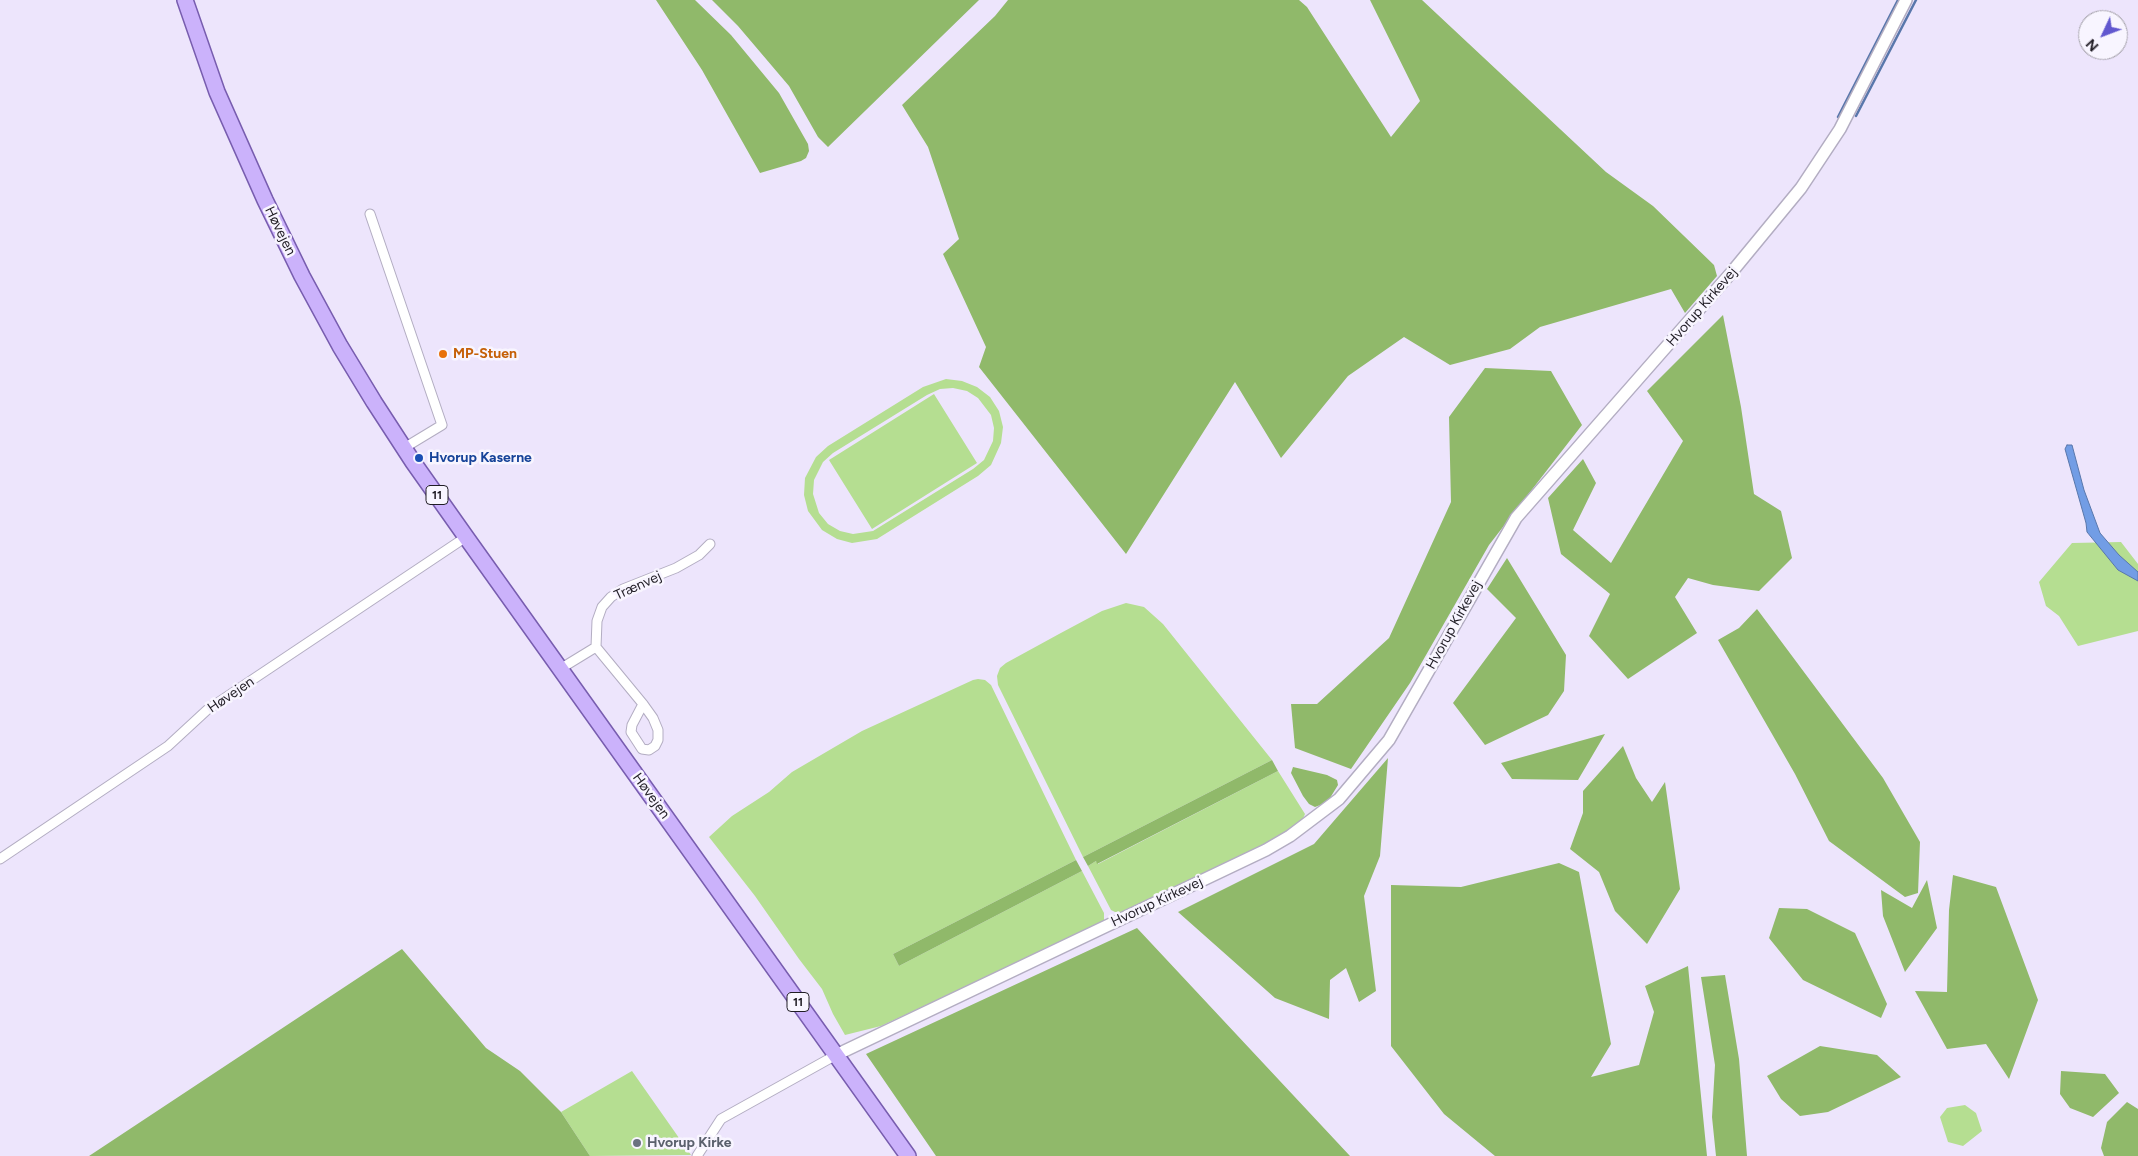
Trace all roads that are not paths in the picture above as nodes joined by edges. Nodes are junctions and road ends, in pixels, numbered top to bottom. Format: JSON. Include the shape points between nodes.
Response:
{"nodes":[{"id":1,"x":185,"y":0,"type":"edge"},
{"id":2,"x":1906,"y":0,"type":"edge"},
{"id":3,"x":370,"y":214,"type":"dead end"},
{"id":4,"x":404,"y":448,"type":"junction"},
{"id":5,"x":466,"y":537,"type":"junction"},
{"id":6,"x":710,"y":544,"type":"dead end"},
{"id":7,"x":596,"y":647,"type":"junction"},
{"id":8,"x":560,"y":669,"type":"junction"},
{"id":9,"x":644,"y":704,"type":"junction"},
{"id":10,"x":0,"y":859,"type":"edge"},
{"id":11,"x":836,"y":1055,"type":"junction"},
{"id":12,"x":697,"y":1156,"type":"edge"},
{"id":13,"x":908,"y":1156,"type":"edge"}],
"edges":[{"from":1,"to":4,"type":"main road","name":"Høvejen","number":"11","via":[[217,92],[289,250],[340,346]]},
{"from":2,"to":11,"type":"street","name":"Hvorup Kirkevej","via":[[1840,129],[1801,188],[1732,273],[1516,518],[1389,740],[1338,799],[1266,850]]},
{"from":3,"to":4,"type":"street","via":[[442,425]]},
{"from":4,"to":5,"type":"main road","name":"Høvejen","number":"11"},
{"from":5,"to":8,"type":"main road","name":"Høvejen","number":"11"},
{"from":5,"to":10,"type":"street","name":"Høvejen","via":[[207,710],[168,746]]},
{"from":6,"to":7,"type":"street","name":"Trænvej","via":[[699,555],[676,568],[611,597],[597,620]]},
{"from":7,"to":8,"type":"street"},
{"from":7,"to":9,"type":"street"},
{"from":8,"to":11,"type":"main road","name":"Høvejen","number":"11"},
{"from":9,"to":9,"type":"street","via":[[658,730],[658,740],[649,750],[642,749],[631,732]]},
{"from":11,"to":12,"type":"street","via":[[721,1119]]},
{"from":11,"to":13,"type":"main road","name":"Høvejen","number":"11"}]}
